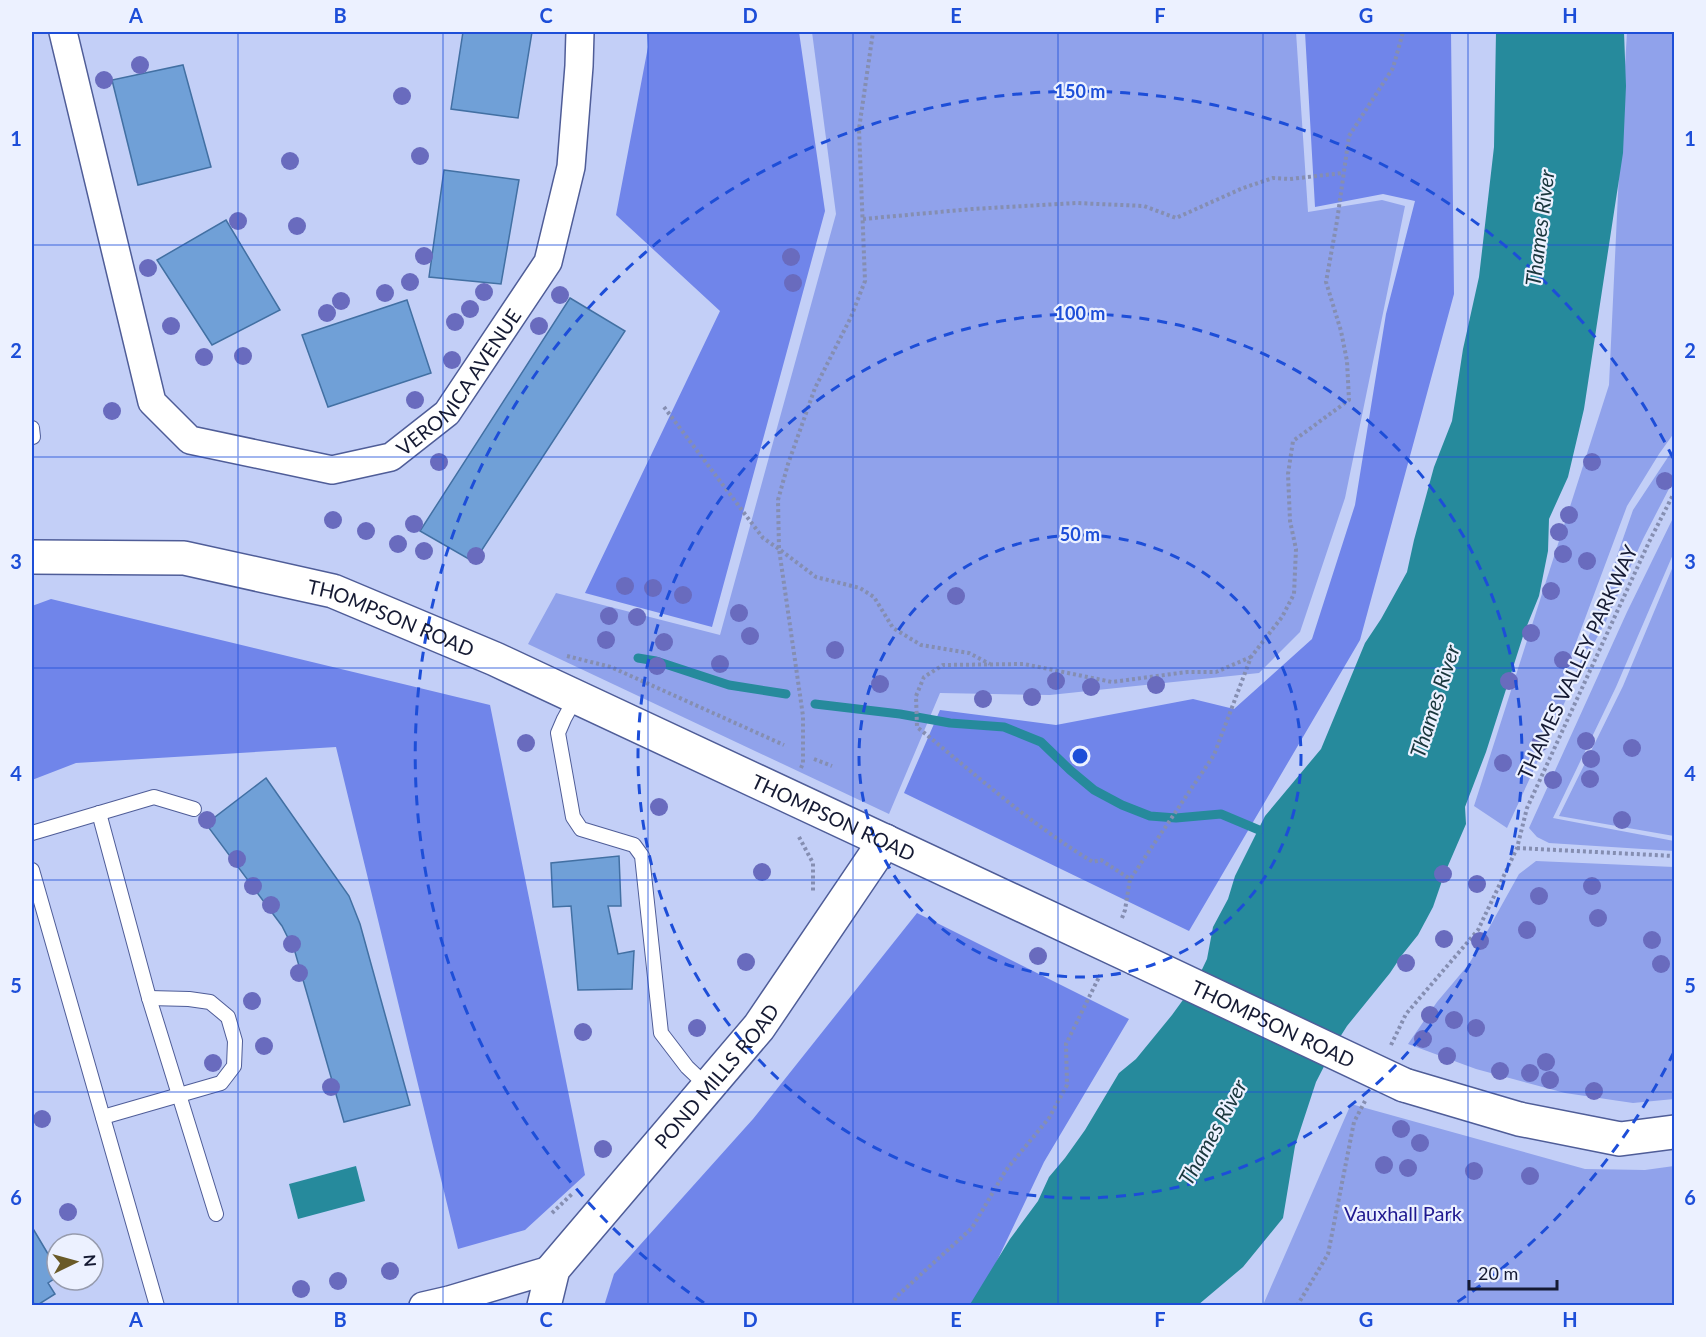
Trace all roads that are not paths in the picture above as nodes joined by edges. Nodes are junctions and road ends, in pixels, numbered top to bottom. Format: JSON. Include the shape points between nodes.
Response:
{"nodes":[{"id":1,"x":63,"y":32,"type":"edge"},
{"id":2,"x":580,"y":32,"type":"edge"},
{"id":3,"x":32,"y":557,"type":"edge"},
{"id":4,"x":576,"y":697,"type":"junction"},
{"id":5,"x":194,"y":809,"type":"dead end"},
{"id":6,"x":99,"y":813,"type":"junction"},
{"id":7,"x":32,"y":833,"type":"edge"},
{"id":8,"x":885,"y":841,"type":"junction"},
{"id":9,"x":32,"y":870,"type":"edge"},
{"id":10,"x":149,"y":998,"type":"junction"},
{"id":11,"x":708,"y":1087,"type":"junction"},
{"id":12,"x":179,"y":1095,"type":"junction"},
{"id":13,"x":103,"y":1117,"type":"junction"},
{"id":14,"x":1674,"y":1132,"type":"edge"},
{"id":15,"x":216,"y":1214,"type":"dead end"},
{"id":16,"x":553,"y":1269,"type":"junction"},
{"id":17,"x":157,"y":1305,"type":"edge"},
{"id":18,"x":423,"y":1305,"type":"edge"},
{"id":19,"x":544,"y":1305,"type":"edge"}],
"edges":[{"from":1,"to":2,"type":"street","name":"VERONICA AVENUE","via":[[152,402],[190,440],[332,470],[391,457],[447,413],[548,262],[571,167]]},
{"from":3,"to":4,"type":"street","name":"THOMPSON ROAD","via":[[184,558],[333,591]]},
{"from":4,"to":8,"type":"street","name":"THOMPSON ROAD"},
{"from":4,"to":11,"type":"lane","via":[[558,733],[573,817],[580,829],[634,845],[642,856],[662,1033],[687,1067]]},
{"from":5,"to":6,"type":"lane","via":[[154,797]]},
{"from":6,"to":7,"type":"lane"},
{"from":6,"to":10,"type":"lane"},
{"from":8,"to":11,"type":"street","name":"POND MILLS ROAD","via":[[759,1027]]},
{"from":8,"to":14,"type":"street","name":"THOMPSON ROAD","bridge":true,"via":[[1404,1085],[1519,1119],[1620,1139]]},
{"from":9,"to":13,"type":"lane"},
{"from":10,"to":12,"type":"lane"},
{"from":10,"to":12,"type":"lane","via":[[210,1002],[228,1017],[235,1041],[234,1066],[221,1083]]},
{"from":11,"to":16,"type":"street","name":"POND MILLS ROAD"},
{"from":12,"to":13,"type":"lane"},
{"from":12,"to":15,"type":"lane"},
{"from":13,"to":17,"type":"lane"},
{"from":16,"to":18,"type":"street"},
{"from":16,"to":19,"type":"street","name":"POND MILLS ROAD"}]}
